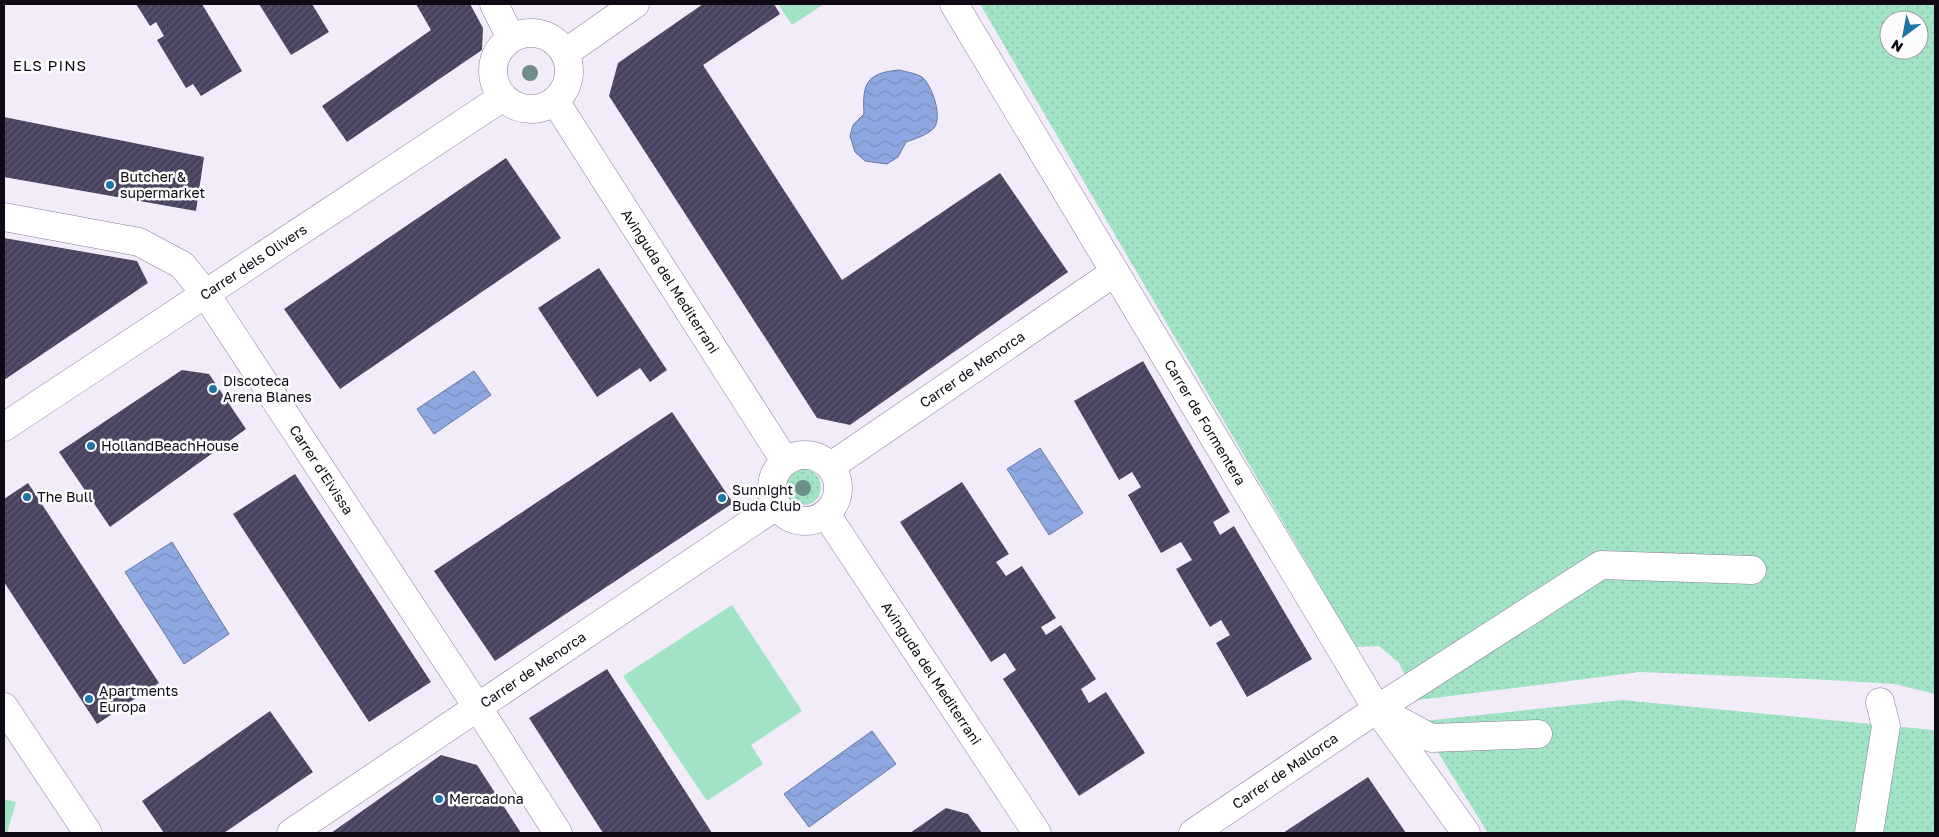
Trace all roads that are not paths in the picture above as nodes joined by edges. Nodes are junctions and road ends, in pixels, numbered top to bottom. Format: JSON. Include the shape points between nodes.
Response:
{"nodes":[{"id":1,"x":494,"y":4,"type":"edge"},
{"id":2,"x":635,"y":4,"type":"edge"},
{"id":3,"x":954,"y":4,"type":"edge"},
{"id":4,"x":511,"y":38,"type":"junction"},
{"id":5,"x":564,"y":53,"type":"junction"},
{"id":6,"x":503,"y":97,"type":"junction"},
{"id":7,"x":554,"y":101,"type":"junction"},
{"id":8,"x":4,"y":217,"type":"edge"},
{"id":9,"x":1115,"y":272,"type":"junction"},
{"id":10,"x":205,"y":293,"type":"junction"},
{"id":11,"x":4,"y":427,"type":"edge"},
{"id":12,"x":785,"y":461,"type":"junction"},
{"id":13,"x":831,"y":466,"type":"junction"},
{"id":14,"x":776,"y":506,"type":"junction"},
{"id":15,"x":826,"y":514,"type":"junction"},
{"id":16,"x":1752,"y":570,"type":"dead end"},
{"id":17,"x":1880,"y":702,"type":"dead end"},
{"id":18,"x":4,"y":707,"type":"edge"},
{"id":19,"x":478,"y":708,"type":"junction"},
{"id":20,"x":1377,"y":709,"type":"junction"},
{"id":21,"x":1538,"y":734,"type":"dead end"},
{"id":22,"x":88,"y":833,"type":"edge"},
{"id":23,"x":291,"y":833,"type":"edge"},
{"id":24,"x":558,"y":833,"type":"edge"},
{"id":25,"x":1036,"y":833,"type":"edge"},
{"id":26,"x":1193,"y":833,"type":"edge"},
{"id":27,"x":1466,"y":833,"type":"edge"},
{"id":28,"x":1869,"y":833,"type":"edge"}],
"edges":[{"from":1,"to":4,"type":"street"},
{"from":2,"to":5,"type":"street"},
{"from":3,"to":9,"type":"street","name":"Carrer de Formentera"},
{"from":4,"to":5,"type":"street","via":[[526,33],[541,34],[555,42]]},
{"from":4,"to":6,"type":"street","via":[[498,50],[493,66],[494,83]]},
{"from":5,"to":7,"type":"street","via":[[569,70],[566,88]]},
{"from":6,"to":7,"type":"street","via":[[514,106],[528,110],[542,108]]},
{"from":6,"to":10,"type":"street","name":"Carrer dels Olivers"},
{"from":7,"to":12,"type":"street","name":"Avinguda del Mediterrani"},
{"from":8,"to":10,"type":"street","name":"Carrer d'Eivissa","via":[[139,242],[182,265]]},
{"from":9,"to":13,"type":"street","name":"Carrer de Menorca"},
{"from":9,"to":20,"type":"street","name":"Carrer de Formentera"},
{"from":10,"to":11,"type":"street","name":"Carrer dels Olivers"},
{"from":10,"to":19,"type":"street","name":"Carrer d'Eivissa"},
{"from":12,"to":13,"type":"street","via":[[809,454]]},
{"from":12,"to":14,"type":"street","via":[[778,468],[771,486]]},
{"from":13,"to":15,"type":"street","via":[[838,486],[837,496]]},
{"from":14,"to":15,"type":"street","via":[[783,514],[799,521],[816,520]]},
{"from":14,"to":19,"type":"street","name":"Carrer de Menorca"},
{"from":15,"to":25,"type":"street","name":"Avinguda del Mediterrani"},
{"from":16,"to":20,"type":"street","name":"Carrer de Mallorca","via":[[1601,565]]},
{"from":17,"to":28,"type":"street","via":[[1886,726]]},
{"from":18,"to":22,"type":"street"},
{"from":19,"to":23,"type":"street","name":"Carrer de Menorca"},
{"from":19,"to":24,"type":"street","name":"Carrer d'Eivissa"},
{"from":20,"to":21,"type":"street","via":[[1431,738]]},
{"from":20,"to":26,"type":"street","name":"Carrer de Mallorca"},
{"from":20,"to":27,"type":"street","name":"Carrer de Formentera"}]}
